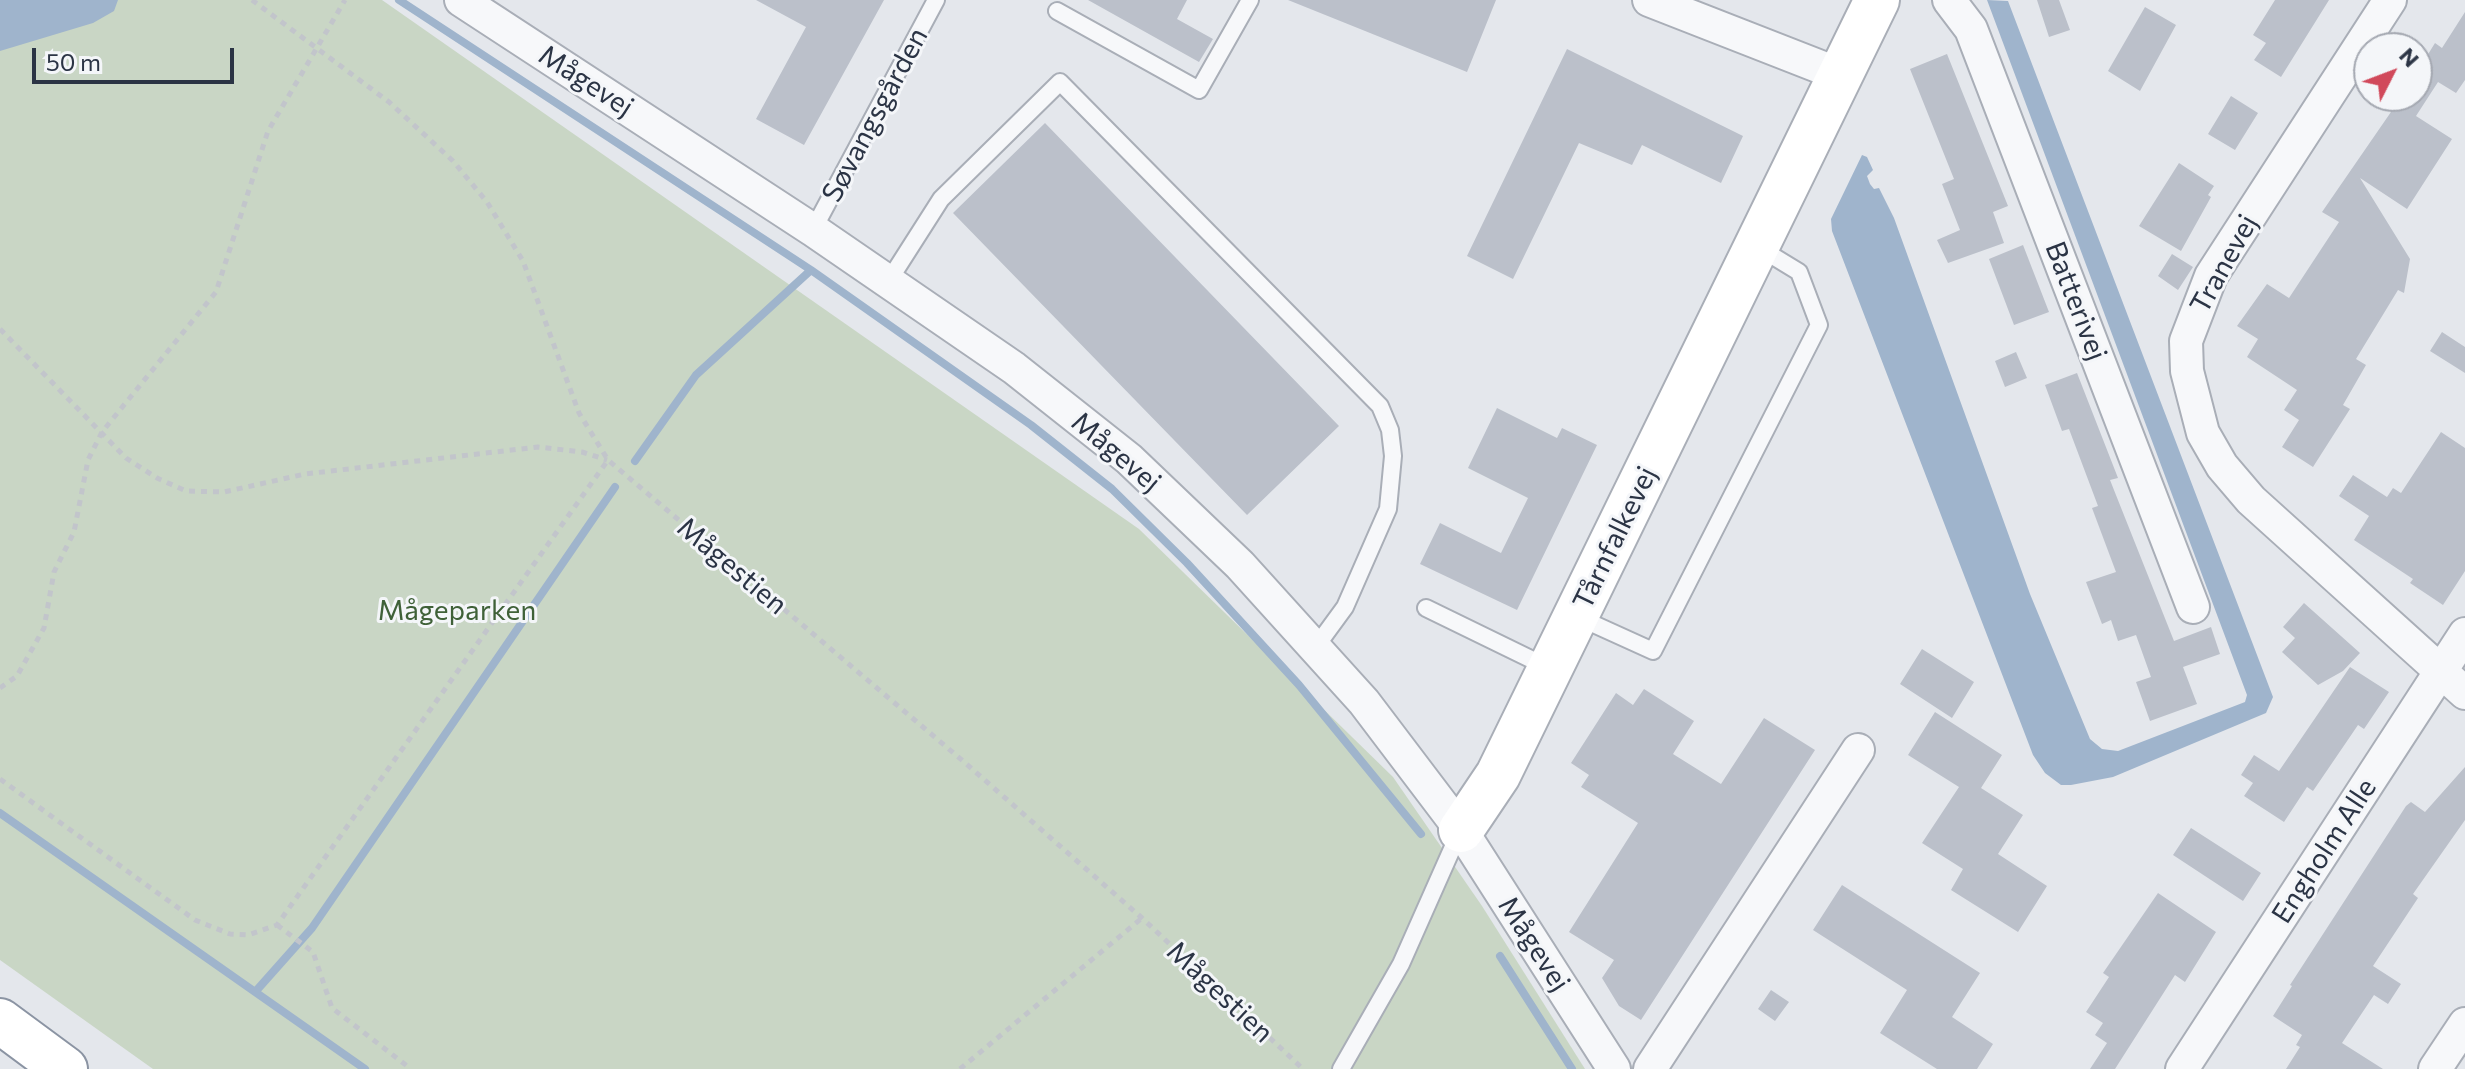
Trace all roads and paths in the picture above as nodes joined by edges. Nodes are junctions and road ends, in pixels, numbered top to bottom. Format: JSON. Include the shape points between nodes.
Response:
{"nodes":[{"id":1,"x":252,"y":0,"type":"edge"},
{"id":2,"x":345,"y":0,"type":"edge"},
{"id":3,"x":461,"y":0,"type":"edge"},
{"id":4,"x":936,"y":0,"type":"edge"},
{"id":5,"x":1250,"y":0,"type":"edge"},
{"id":6,"x":1649,"y":0,"type":"edge"},
{"id":7,"x":1877,"y":0,"type":"edge"},
{"id":8,"x":1949,"y":0,"type":"edge"},
{"id":9,"x":2390,"y":0,"type":"edge"},
{"id":10,"x":1057,"y":11,"type":"dead end"},
{"id":11,"x":316,"y":45,"type":"junction"},
{"id":12,"x":1841,"y":75,"type":"junction"},
{"id":13,"x":813,"y":230,"type":"junction"},
{"id":14,"x":1757,"y":246,"type":"junction"},
{"id":15,"x":888,"y":282,"type":"junction"},
{"id":16,"x":0,"y":329,"type":"edge"},
{"id":17,"x":102,"y":432,"type":"junction"},
{"id":18,"x":608,"y":460,"type":"junction"},
{"id":19,"x":2193,"y":607,"type":"dead end"},
{"id":20,"x":1426,"y":608,"type":"dead end"},
{"id":21,"x":1577,"y":616,"type":"junction"},
{"id":22,"x":2465,"y":634,"type":"edge"},
{"id":23,"x":1315,"y":648,"type":"junction"},
{"id":24,"x":1551,"y":668,"type":"junction"},
{"id":25,"x":2440,"y":672,"type":"junction"},
{"id":26,"x":0,"y":688,"type":"edge"},
{"id":27,"x":2465,"y":693,"type":"edge"},
{"id":28,"x":1858,"y":750,"type":"dead end"},
{"id":29,"x":0,"y":779,"type":"edge"},
{"id":30,"x":1461,"y":830,"type":"junction"},
{"id":31,"x":1142,"y":918,"type":"junction"},
{"id":32,"x":277,"y":925,"type":"junction"},
{"id":33,"x":0,"y":1021,"type":"edge"},
{"id":34,"x":2465,"y":1024,"type":"edge"},
{"id":35,"x":65,"y":1069,"type":"edge"},
{"id":36,"x":411,"y":1069,"type":"edge"},
{"id":37,"x":960,"y":1069,"type":"edge"},
{"id":38,"x":1303,"y":1069,"type":"edge"},
{"id":39,"x":1341,"y":1069,"type":"edge"},
{"id":40,"x":1614,"y":1069,"type":"edge"},
{"id":41,"x":1650,"y":1069,"type":"edge"},
{"id":42,"x":2182,"y":1069,"type":"edge"},
{"id":43,"x":2435,"y":1069,"type":"edge"}],
"edges":[{"from":1,"to":11,"type":"path","name":"Mågestien"},
{"from":2,"to":11,"type":"path"},
{"from":3,"to":13,"type":"street","name":"Mågevej"},
{"from":4,"to":13,"type":"lane","name":"Søvangsgården"},
{"from":5,"to":10,"type":"lane","via":[[1199,90]]},
{"from":6,"to":12,"type":"street"},
{"from":7,"to":12,"type":"main road","name":"Tårnfalkevej"},
{"from":8,"to":19,"type":"street","name":"Batterivej","via":[[1971,29]]},
{"from":9,"to":25,"type":"street","name":"Tranevej","via":[[2211,276],[2186,341],[2187,371],[2203,433],[2222,466],[2283,530]]},
{"from":11,"to":17,"type":"path","via":[[268,131],[216,292]]},
{"from":11,"to":18,"type":"path","name":"Mågestien","via":[[389,102],[453,161],[487,202],[523,261],[579,413]]},
{"from":12,"to":14,"type":"main road","name":"Tårnfalkevej"},
{"from":13,"to":15,"type":"street","name":"Mågevej"},
{"from":14,"to":21,"type":"main road","name":"Tårnfalkevej"},
{"from":14,"to":21,"type":"lane","via":[[1799,272],[1819,325],[1653,651]]},
{"from":15,"to":23,"type":"street","name":"Mågevej","via":[[1014,368],[1129,459],[1240,565]]},
{"from":15,"to":23,"type":"lane","via":[[941,199],[1060,82],[1380,406],[1393,456],[1388,509],[1345,607]]},
{"from":16,"to":17,"type":"path"},
{"from":17,"to":18,"type":"path","via":[[126,458],[186,491],[224,492],[305,474],[538,447]]},
{"from":17,"to":26,"type":"path","via":[[88,460],[74,532],[54,572],[44,628],[17,676]]},
{"from":18,"to":31,"type":"path","name":"Mågestien"},
{"from":18,"to":32,"type":"path"},
{"from":20,"to":24,"type":"lane"},
{"from":21,"to":24,"type":"main road","name":"Tårnfalkevej"},
{"from":22,"to":25,"type":"street","name":"Engholm Alle"},
{"from":23,"to":30,"type":"street","name":"Mågevej","via":[[1364,702]]},
{"from":24,"to":30,"type":"main road","name":"Tårnfalkevej","via":[[1498,775]]},
{"from":25,"to":27,"type":"street","name":"Tranevej"},
{"from":25,"to":42,"type":"street","name":"Engholm Alle"},
{"from":28,"to":41,"type":"street"},
{"from":29,"to":32,"type":"path","via":[[195,920],[230,934],[248,935]]},
{"from":30,"to":39,"type":"lane","name":"Tårnfalkevej","via":[[1401,964]]},
{"from":30,"to":40,"type":"street","name":"Mågevej"},
{"from":31,"to":37,"type":"path"},
{"from":31,"to":38,"type":"path","name":"Mågestien"},
{"from":32,"to":36,"type":"path","via":[[313,952],[332,1008]]},
{"from":33,"to":35,"type":"main road"},
{"from":34,"to":43,"type":"street"}]}
